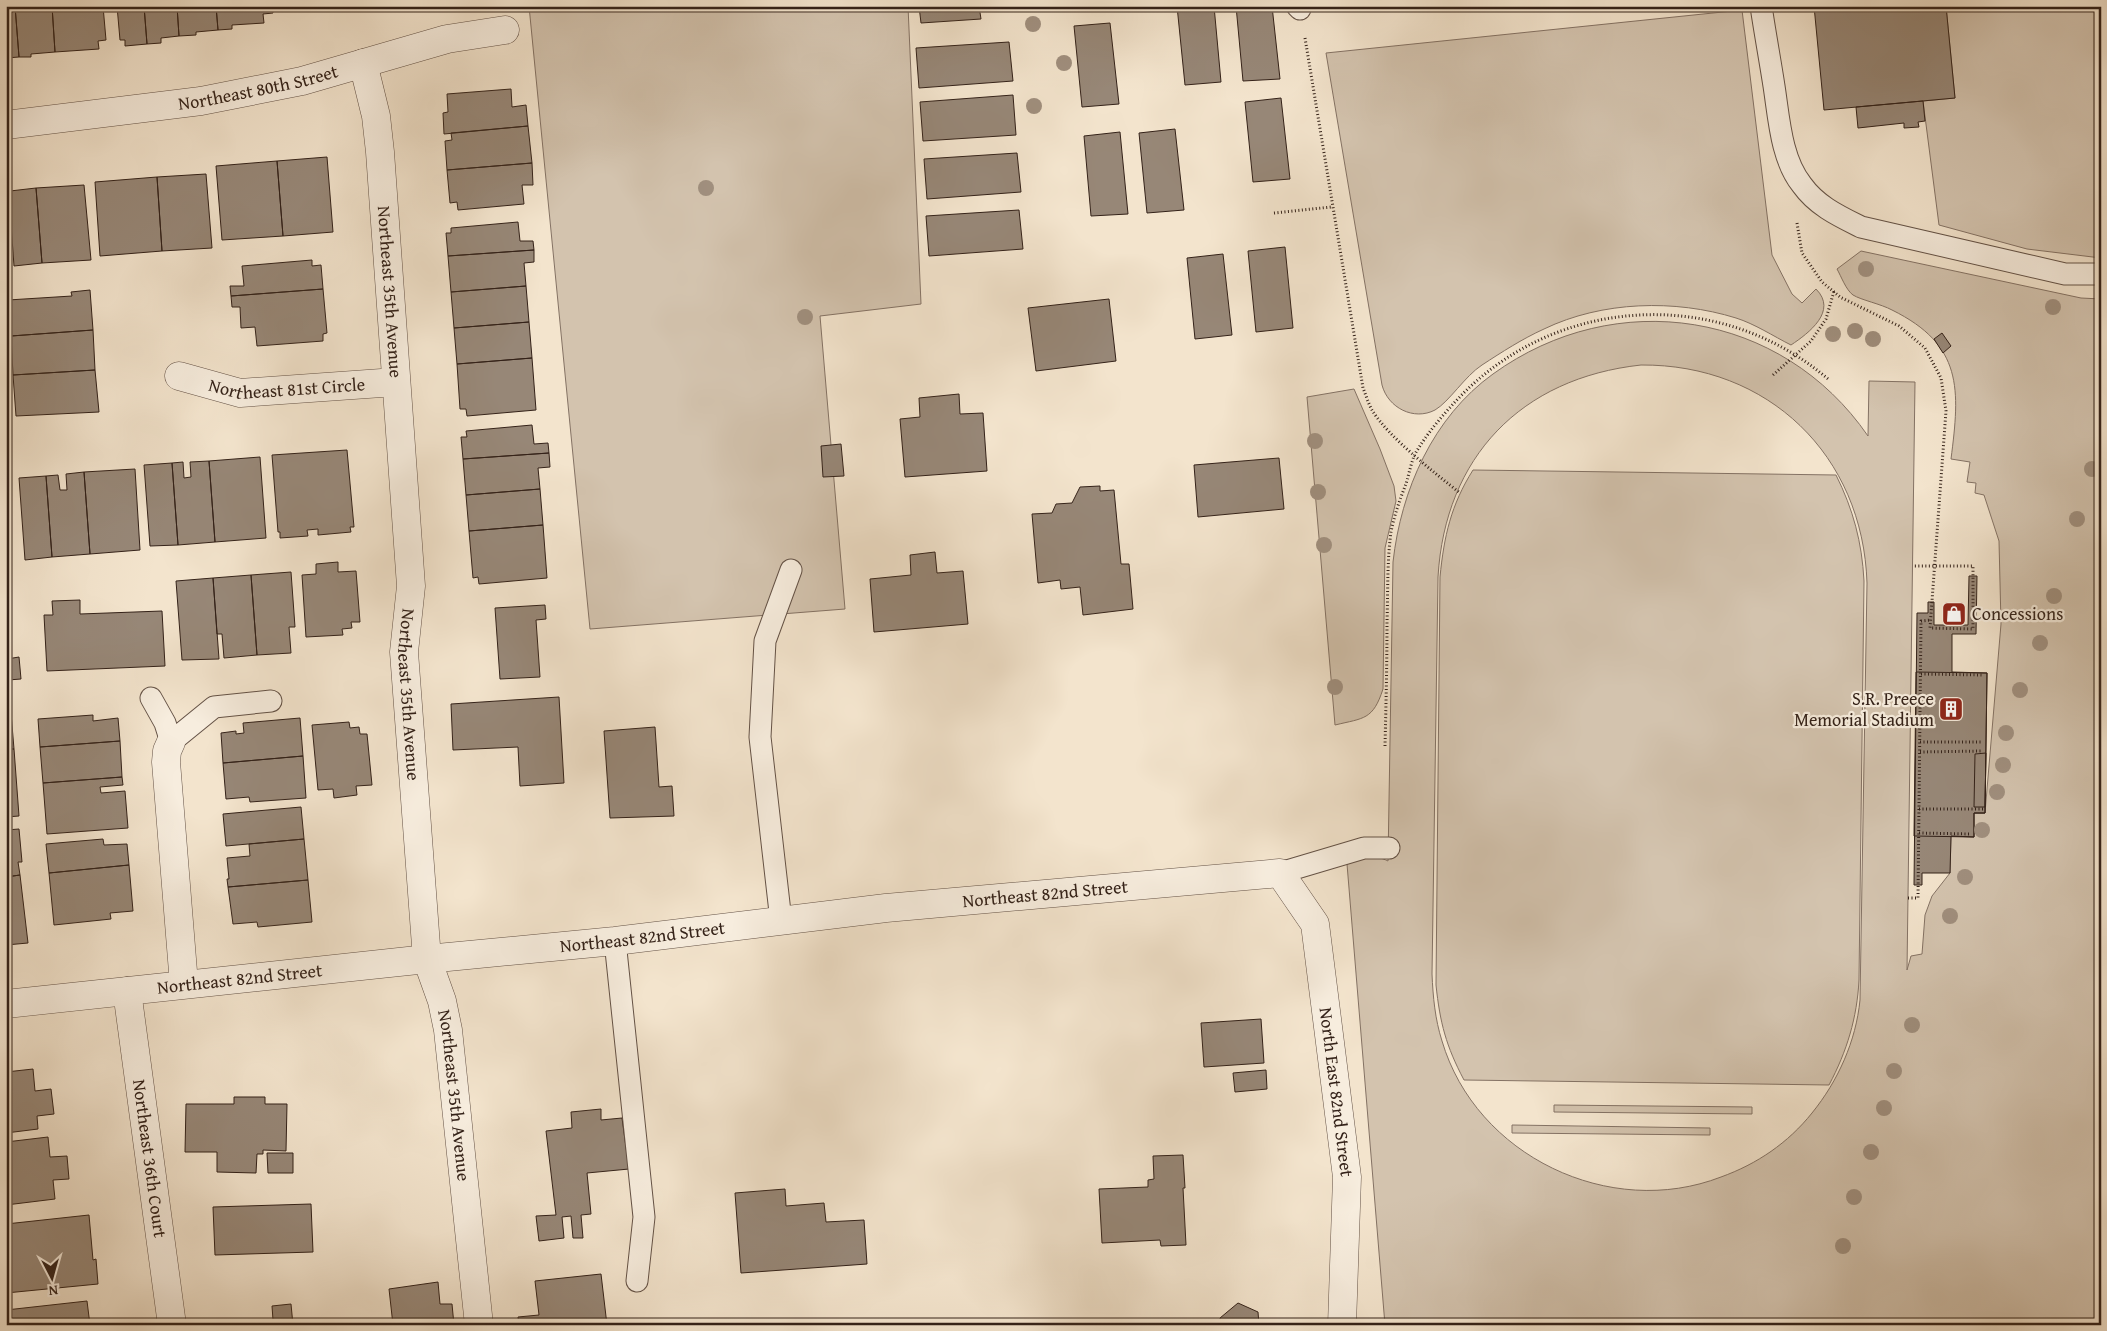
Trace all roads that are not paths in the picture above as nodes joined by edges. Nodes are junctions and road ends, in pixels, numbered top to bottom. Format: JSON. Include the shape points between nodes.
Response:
{"nodes":[{"id":1,"x":1761,"y":6,"type":"edge"},
{"id":2,"x":505,"y":30,"type":"dead end"},
{"id":3,"x":363,"y":63,"type":"junction"},
{"id":4,"x":6,"y":125,"type":"edge"},
{"id":5,"x":2101,"y":274,"type":"edge"},
{"id":6,"x":179,"y":376,"type":"dead end"},
{"id":7,"x":396,"y":382,"type":"junction"},
{"id":8,"x":791,"y":570,"type":"dead end"},
{"id":9,"x":151,"y":698,"type":"dead end"},
{"id":10,"x":271,"y":701,"type":"dead end"},
{"id":11,"x":171,"y":742,"type":"junction"},
{"id":12,"x":1389,"y":848,"type":"dead end"},
{"id":13,"x":1280,"y":873,"type":"junction"},
{"id":14,"x":781,"y":921,"type":"junction"},
{"id":15,"x":615,"y":941,"type":"junction"},
{"id":16,"x":427,"y":959,"type":"junction"},
{"id":17,"x":184,"y":984,"type":"junction"},
{"id":18,"x":127,"y":991,"type":"junction"},
{"id":19,"x":6,"y":1004,"type":"edge"},
{"id":20,"x":637,"y":1281,"type":"dead end"},
{"id":21,"x":172,"y":1325,"type":"edge"},
{"id":22,"x":479,"y":1325,"type":"edge"},
{"id":23,"x":1342,"y":1325,"type":"edge"}],
"edges":[{"from":1,"to":5,"type":"lane","via":[[1789,163],[1801,185],[1818,203],[1861,227],[2065,274]]},
{"from":2,"to":3,"type":"street","name":"Northeast 80th Street","via":[[447,39]]},
{"from":3,"to":4,"type":"street","name":"Northeast 80th Street","via":[[302,81],[201,101]]},
{"from":3,"to":7,"type":"street","name":"Northeast 35th Avenue","via":[[376,116],[380,152]]},
{"from":6,"to":7,"type":"street","name":"Northeast 81st Circle","via":[[240,393]]},
{"from":7,"to":16,"type":"street","name":"Northeast 35th Avenue","via":[[411,586],[404,652]]},
{"from":8,"to":14,"type":"lane","via":[[765,641],[760,737]]},
{"from":9,"to":11,"type":"lane"},
{"from":10,"to":11,"type":"lane","via":[[214,707]]},
{"from":11,"to":17,"type":"street","via":[[166,762]]},
{"from":12,"to":13,"type":"lane","via":[[1364,848]]},
{"from":13,"to":14,"type":"street","name":"Northeast 82nd Street","via":[[895,907]]},
{"from":13,"to":23,"type":"street","name":"North East 82nd Street","via":[[1315,924],[1347,1176]]},
{"from":14,"to":15,"type":"street","name":"Northeast 82nd Street"},
{"from":15,"to":16,"type":"street","name":"Northeast 82nd Street"},
{"from":15,"to":20,"type":"lane","via":[[644,1217]]},
{"from":16,"to":17,"type":"street","name":"Northeast 82nd Street"},
{"from":16,"to":22,"type":"street","name":"Northeast 35th Avenue","via":[[448,1030]]},
{"from":17,"to":18,"type":"street","name":"Northeast 82nd Street"},
{"from":18,"to":19,"type":"street","name":"Northeast 82nd Street"},
{"from":18,"to":21,"type":"street","name":"Northeast 36th Court"}]}
